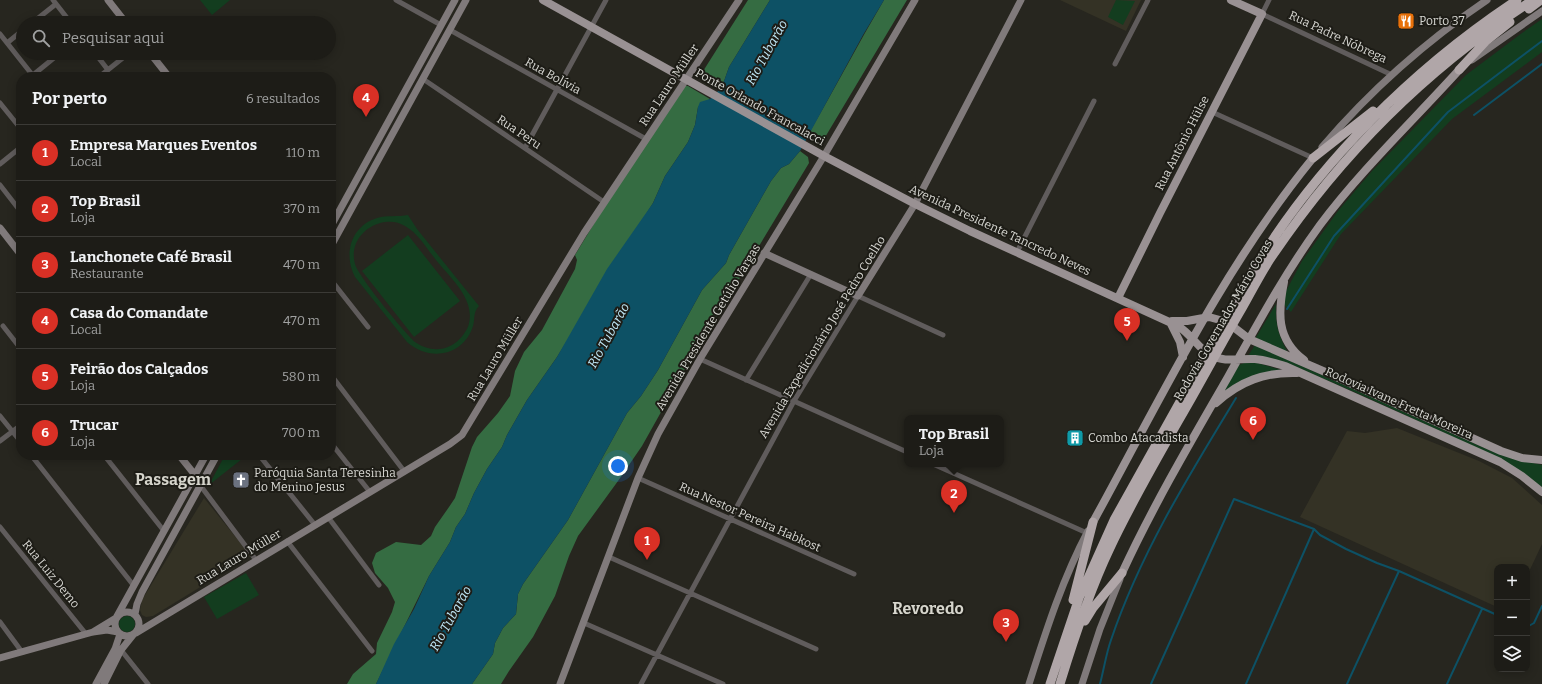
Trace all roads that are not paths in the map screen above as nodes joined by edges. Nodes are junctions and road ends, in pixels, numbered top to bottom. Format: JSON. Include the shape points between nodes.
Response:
{"nodes":[{"id":1,"x":108,"y":0,"type":"edge"},
{"id":2,"x":396,"y":0,"type":"edge"},
{"id":3,"x":455,"y":0,"type":"edge"},
{"id":4,"x":466,"y":0,"type":"edge"},
{"id":5,"x":543,"y":0,"type":"edge"},
{"id":6,"x":606,"y":0,"type":"edge"},
{"id":7,"x":739,"y":0,"type":"edge"},
{"id":8,"x":915,"y":0,"type":"edge"},
{"id":9,"x":1021,"y":0,"type":"edge"},
{"id":10,"x":1148,"y":0,"type":"edge"},
{"id":11,"x":1231,"y":0,"type":"edge"},
{"id":12,"x":1269,"y":0,"type":"edge"},
{"id":13,"x":1487,"y":0,"type":"edge"},
{"id":14,"x":1517,"y":0,"type":"edge"},
{"id":15,"x":1533,"y":0,"type":"edge"},
{"id":16,"x":1541,"y":0,"type":"edge"},
{"id":17,"x":54,"y":2,"type":"edge"},
{"id":18,"x":1542,"y":11,"type":"edge"},
{"id":19,"x":1262,"y":14,"type":"junction"},
{"id":20,"x":39,"y":16,"type":"edge"},
{"id":21,"x":65,"y":16,"type":"edge"},
{"id":22,"x":121,"y":16,"type":"edge"},
{"id":23,"x":441,"y":25,"type":"junction"},
{"id":24,"x":592,"y":27,"type":"junction"},
{"id":25,"x":450,"y":30,"type":"junction"},
{"id":26,"x":0,"y":34,"type":"edge"},
{"id":27,"x":16,"y":36,"type":"edge"},
{"id":28,"x":7,"y":43,"type":"junction"},
{"id":29,"x":16,"y":54,"type":"edge"},
{"id":30,"x":21,"y":60,"type":"edge"},
{"id":31,"x":52,"y":60,"type":"edge"},
{"id":32,"x":100,"y":60,"type":"edge"},
{"id":33,"x":121,"y":60,"type":"edge"},
{"id":34,"x":156,"y":60,"type":"edge"},
{"id":35,"x":1115,"y":64,"type":"dead end"},
{"id":36,"x":108,"y":70,"type":"junction"},
{"id":37,"x":1459,"y":70,"type":"junction"},
{"id":38,"x":31,"y":72,"type":"edge"},
{"id":39,"x":39,"y":72,"type":"edge"},
{"id":40,"x":105,"y":72,"type":"edge"},
{"id":41,"x":165,"y":72,"type":"edge"},
{"id":42,"x":1392,"y":75,"type":"junction"},
{"id":43,"x":423,"y":79,"type":"junction"},
{"id":44,"x":685,"y":80,"type":"junction"},
{"id":45,"x":1408,"y":85,"type":"junction"},
{"id":46,"x":557,"y":90,"type":"junction"},
{"id":47,"x":1094,"y":101,"type":"dead end"},
{"id":48,"x":0,"y":103,"type":"edge"},
{"id":49,"x":2,"y":110,"type":"edge"},
{"id":50,"x":1212,"y":112,"type":"junction"},
{"id":51,"x":16,"y":124,"type":"edge"},
{"id":52,"x":646,"y":139,"type":"junction"},
{"id":53,"x":525,"y":148,"type":"junction"},
{"id":54,"x":16,"y":151,"type":"edge"},
{"id":55,"x":820,"y":154,"type":"junction"},
{"id":56,"x":370,"y":155,"type":"junction"},
{"id":57,"x":1313,"y":158,"type":"junction"},
{"id":58,"x":378,"y":160,"type":"junction"},
{"id":59,"x":0,"y":164,"type":"edge"},
{"id":60,"x":0,"y":185,"type":"edge"},
{"id":61,"x":604,"y":202,"type":"junction"},
{"id":62,"x":915,"y":204,"type":"junction"},
{"id":63,"x":16,"y":206,"type":"edge"},
{"id":64,"x":336,"y":217,"type":"edge"},
{"id":65,"x":0,"y":228,"type":"edge"},
{"id":66,"x":336,"y":237,"type":"edge"},
{"id":67,"x":16,"y":249,"type":"edge"},
{"id":68,"x":1017,"y":252,"type":"junction"},
{"id":69,"x":764,"y":253,"type":"junction"},
{"id":70,"x":1258,"y":270,"type":"junction"},
{"id":71,"x":811,"y":274,"type":"junction"},
{"id":72,"x":1285,"y":277,"type":"junction"},
{"id":73,"x":336,"y":286,"type":"edge"},
{"id":74,"x":858,"y":296,"type":"junction"},
{"id":75,"x":1118,"y":298,"type":"junction"},
{"id":76,"x":1204,"y":318,"type":"junction"},
{"id":77,"x":1169,"y":321,"type":"junction"},
{"id":78,"x":3,"y":326,"type":"dead end"},
{"id":79,"x":368,"y":327,"type":"dead end"},
{"id":80,"x":943,"y":335,"type":"dead end"},
{"id":81,"x":1194,"y":338,"type":"junction"},
{"id":82,"x":1249,"y":339,"type":"junction"},
{"id":83,"x":16,"y":343,"type":"edge"},
{"id":84,"x":1183,"y":357,"type":"junction"},
{"id":85,"x":700,"y":359,"type":"junction"},
{"id":86,"x":1237,"y":360,"type":"junction"},
{"id":87,"x":1323,"y":371,"type":"junction"},
{"id":88,"x":1310,"y":377,"type":"junction"},
{"id":89,"x":746,"y":380,"type":"junction"},
{"id":90,"x":336,"y":382,"type":"edge"},
{"id":91,"x":794,"y":402,"type":"junction"},
{"id":92,"x":1182,"y":406,"type":"junction"},
{"id":93,"x":1210,"y":408,"type":"junction"},
{"id":94,"x":0,"y":416,"type":"edge"},
{"id":95,"x":16,"y":429,"type":"edge"},
{"id":96,"x":13,"y":432,"type":"junction"},
{"id":97,"x":16,"y":436,"type":"edge"},
{"id":98,"x":0,"y":441,"type":"edge"},
{"id":99,"x":336,"y":449,"type":"edge"},
{"id":100,"x":904,"y":451,"type":"edge"},
{"id":101,"x":35,"y":460,"type":"edge"},
{"id":102,"x":108,"y":460,"type":"edge"},
{"id":103,"x":183,"y":460,"type":"edge"},
{"id":104,"x":203,"y":460,"type":"edge"},
{"id":105,"x":214,"y":460,"type":"edge"},
{"id":106,"x":264,"y":460,"type":"edge"},
{"id":107,"x":1542,"y":460,"type":"edge"},
{"id":108,"x":941,"y":467,"type":"edge"},
{"id":109,"x":404,"y":471,"type":"junction"},
{"id":110,"x":195,"y":475,"type":"junction"},
{"id":111,"x":638,"y":478,"type":"junction"},
{"id":112,"x":200,"y":485,"type":"junction"},
{"id":113,"x":370,"y":492,"type":"junction"},
{"id":114,"x":1542,"y":492,"type":"edge"},
{"id":115,"x":328,"y":517,"type":"junction"},
{"id":116,"x":730,"y":519,"type":"junction"},
{"id":117,"x":1093,"y":522,"type":"junction"},
{"id":118,"x":315,"y":525,"type":"junction"},
{"id":119,"x":0,"y":527,"type":"edge"},
{"id":120,"x":164,"y":531,"type":"junction"},
{"id":121,"x":1087,"y":533,"type":"junction"},
{"id":122,"x":287,"y":541,"type":"junction"},
{"id":123,"x":609,"y":557,"type":"junction"},
{"id":124,"x":256,"y":560,"type":"junction"},
{"id":125,"x":1122,"y":573,"type":"junction"},
{"id":126,"x":854,"y":574,"type":"dead end"},
{"id":127,"x":379,"y":585,"type":"dead end"},
{"id":128,"x":134,"y":586,"type":"junction"},
{"id":129,"x":690,"y":593,"type":"junction"},
{"id":130,"x":137,"y":617,"type":"junction"},
{"id":131,"x":161,"y":617,"type":"junction"},
{"id":132,"x":116,"y":618,"type":"junction"},
{"id":133,"x":0,"y":622,"type":"edge"},
{"id":134,"x":584,"y":623,"type":"junction"},
{"id":135,"x":89,"y":633,"type":"junction"},
{"id":136,"x":119,"y":633,"type":"junction"},
{"id":137,"x":135,"y":634,"type":"junction"},
{"id":138,"x":816,"y":649,"type":"dead end"},
{"id":139,"x":121,"y":650,"type":"junction"},
{"id":140,"x":372,"y":651,"type":"dead end"},
{"id":141,"x":22,"y":652,"type":"junction"},
{"id":142,"x":657,"y":654,"type":"junction"},
{"id":143,"x":0,"y":658,"type":"edge"},
{"id":144,"x":1068,"y":659,"type":"junction"},
{"id":145,"x":1056,"y":663,"type":"junction"},
{"id":146,"x":100,"y":683,"type":"edge"},
{"id":147,"x":148,"y":684,"type":"edge"},
{"id":148,"x":560,"y":684,"type":"edge"},
{"id":149,"x":641,"y":684,"type":"edge"},
{"id":150,"x":723,"y":684,"type":"edge"},
{"id":151,"x":1030,"y":684,"type":"edge"},
{"id":152,"x":1050,"y":684,"type":"edge"},
{"id":153,"x":1060,"y":684,"type":"edge"},
{"id":154,"x":1082,"y":684,"type":"edge"}],
"edges":[{"from":1,"to":22,"type":"main road"},
{"from":2,"to":23,"type":"street"},
{"from":3,"to":23,"type":"main road"},
{"from":4,"to":25,"type":"main road"},
{"from":5,"to":24,"type":"main road","name":"Ponte Orlando Francalacci"},
{"from":6,"to":24,"type":"street"},
{"from":7,"to":44,"type":"main road","name":"Rua Lauro Müller"},
{"from":8,"to":55,"type":"main road","name":"Avenida Presidente Getúlio Vargas"},
{"from":9,"to":62,"type":"main road","name":"Avenida Expedicionário José Pedro Coelho"},
{"from":10,"to":35,"type":"street"},
{"from":11,"to":19,"type":"main road","name":"Rua Padre Nóbrega"},
{"from":12,"to":19,"type":"street","name":"Rua Antônio Hülse"},
{"from":13,"to":42,"type":"main road","via":[[1432,40]]},
{"from":14,"to":45,"type":"highway","name":"Rodovia Governador Mário Covas","via":[[1470,33]]},
{"from":15,"to":70,"type":"highway","name":"Rodovia Governador Mário Covas","via":[[1493,26],[1447,62],[1384,119],[1322,189]]},
{"from":16,"to":37,"type":"highway","via":[[1504,26]]},
{"from":17,"to":20,"type":"street"},
{"from":17,"to":21,"type":"street"},
{"from":18,"to":37,"type":"main road"},
{"from":19,"to":42,"type":"street","name":"Rua Padre Nóbrega"},
{"from":19,"to":50,"type":"main road","name":"Rua Antônio Hülse"},
{"from":23,"to":56,"type":"main road"},
{"from":24,"to":44,"type":"main road","name":"Ponte Orlando Francalacci"},
{"from":24,"to":46,"type":"street"},
{"from":25,"to":43,"type":"main road"},
{"from":25,"to":46,"type":"street","name":"Rua Bolívia"},
{"from":26,"to":28,"type":"street"},
{"from":27,"to":28,"type":"street"},
{"from":28,"to":29,"type":"street"},
{"from":30,"to":38,"type":"street"},
{"from":31,"to":39,"type":"street"},
{"from":32,"to":36,"type":"street"},
{"from":33,"to":36,"type":"street"},
{"from":34,"to":41,"type":"main road"},
{"from":36,"to":40,"type":"street"},
{"from":37,"to":72,"type":"main road","via":[[1360,176],[1320,225]]},
{"from":42,"to":57,"type":"main road","via":[[1346,120]]},
{"from":43,"to":53,"type":"street","name":"Rua Peru"},
{"from":43,"to":58,"type":"main road"},
{"from":44,"to":52,"type":"main road","name":"Rua Lauro Müller"},
{"from":44,"to":55,"type":"main road","name":"Ponte Orlando Francalacci"},
{"from":45,"to":57,"type":"highway"},
{"from":45,"to":70,"type":"highway","name":"Rodovia Governador Mário Covas","via":[[1374,117],[1329,167],[1288,218]]},
{"from":46,"to":52,"type":"street","name":"Rua Bolívia"},
{"from":46,"to":53,"type":"street"},
{"from":47,"to":68,"type":"street"},
{"from":48,"to":49,"type":"street"},
{"from":49,"to":51,"type":"street"},
{"from":50,"to":57,"type":"street"},
{"from":50,"to":75,"type":"main road","name":"Rua Antônio Hülse"},
{"from":52,"to":61,"type":"main road","name":"Rua Lauro Müller"},
{"from":53,"to":61,"type":"street","name":"Rua Peru"},
{"from":54,"to":59,"type":"street"},
{"from":55,"to":62,"type":"main road","name":"Avenida Presidente Tancredo Neves"},
{"from":55,"to":69,"type":"main road","name":"Avenida Presidente Getúlio Vargas"},
{"from":56,"to":58,"type":"main road"},
{"from":56,"to":64,"type":"main road"},
{"from":57,"to":76,"type":"main road","via":[[1264,221]]},
{"from":58,"to":66,"type":"main road"},
{"from":60,"to":63,"type":"street"},
{"from":61,"to":109,"type":"main road","name":"Rua Lauro Müller","via":[[462,435]]},
{"from":62,"to":68,"type":"main road","name":"Avenida Presidente Tancredo Neves"},
{"from":62,"to":74,"type":"main road","name":"Avenida Expedicionário José Pedro Coelho"},
{"from":65,"to":67,"type":"main road"},
{"from":68,"to":75,"type":"main road","name":"Avenida Presidente Tancredo Neves"},
{"from":69,"to":71,"type":"main road"},
{"from":69,"to":85,"type":"main road","name":"Avenida Presidente Getúlio Vargas"},
{"from":70,"to":92,"type":"highway","name":"Rodovia Governador Mário Covas"},
{"from":71,"to":74,"type":"main road"},
{"from":71,"to":89,"type":"street"},
{"from":72,"to":82,"type":"main road"},
{"from":72,"to":87,"type":"main road","via":[[1280,310],[1282,331],[1299,356]]},
{"from":73,"to":79,"type":"street"},
{"from":74,"to":80,"type":"street"},
{"from":74,"to":91,"type":"street","name":"Avenida Expedicionário José Pedro Coelho"},
{"from":75,"to":77,"type":"main road","name":"Avenida Presidente Tancredo Neves"},
{"from":76,"to":77,"type":"main road","name":"Avenida Presidente Tancredo Neves"},
{"from":76,"to":81,"type":"main road"},
{"from":76,"to":82,"type":"main road","via":[[1216,318],[1227,322]]},
{"from":77,"to":81,"type":"main road","name":"Avenida Presidente Tancredo Neves"},
{"from":77,"to":84,"type":"main road","via":[[1178,336]]},
{"from":78,"to":83,"type":"street"},
{"from":81,"to":84,"type":"main road"},
{"from":81,"to":86,"type":"main road","via":[[1212,356],[1224,360]]},
{"from":82,"to":86,"type":"main road"},
{"from":82,"to":87,"type":"main road","name":"Rodovia Ivane Fretta Moreira"},
{"from":84,"to":117,"type":"main road"},
{"from":85,"to":89,"type":"street"},
{"from":85,"to":111,"type":"main road","name":"Avenida Presidente Getúlio Vargas","via":[[658,434]]},
{"from":86,"to":88,"type":"main road","name":"Rodovia Ivane Fretta Moreira","via":[[1274,362]]},
{"from":86,"to":93,"type":"main road"},
{"from":87,"to":107,"type":"main road","name":"Rodovia Ivane Fretta Moreira","via":[[1500,451],[1522,458]]},
{"from":88,"to":93,"type":"main road","via":[[1282,373],[1251,379],[1234,388]]},
{"from":88,"to":114,"type":"main road","name":"Rodovia Ivane Fretta Moreira","via":[[1500,462]]},
{"from":89,"to":91,"type":"street"},
{"from":90,"to":109,"type":"street"},
{"from":91,"to":100,"type":"street"},
{"from":91,"to":116,"type":"street","name":"Avenida Expedicionário José Pedro Coelho"},
{"from":92,"to":144,"type":"highway","name":"Rodovia Governador Mário Covas","via":[[1110,549],[1088,600]]},
{"from":92,"to":145,"type":"highway","name":"Rodovia Governador Mário Covas","via":[[1128,494],[1102,545],[1079,598]]},
{"from":93,"to":125,"type":"main road","via":[[1154,508]]},
{"from":94,"to":96,"type":"street"},
{"from":95,"to":96,"type":"street"},
{"from":96,"to":97,"type":"street"},
{"from":96,"to":98,"type":"street"},
{"from":99,"to":113,"type":"street"},
{"from":101,"to":128,"type":"street"},
{"from":102,"to":120,"type":"street"},
{"from":103,"to":110,"type":"main road"},
{"from":104,"to":110,"type":"main road"},
{"from":105,"to":112,"type":"main road"},
{"from":106,"to":118,"type":"street"},
{"from":108,"to":121,"type":"street"},
{"from":109,"to":113,"type":"main road","name":"Rua Lauro Müller"},
{"from":110,"to":120,"type":"main road"},
{"from":111,"to":116,"type":"street","name":"Rua Nestor Pereira Habkost"},
{"from":111,"to":123,"type":"main road","name":"Avenida Presidente Getúlio Vargas"},
{"from":112,"to":124,"type":"street"},
{"from":112,"to":130,"type":"main road","via":[[142,592],[137,604]]},
{"from":113,"to":115,"type":"main road","name":"Rua Lauro Müller"},
{"from":115,"to":118,"type":"main road","name":"Rua Lauro Müller"},
{"from":115,"to":127,"type":"street"},
{"from":116,"to":126,"type":"street","name":"Rua Nestor Pereira Habkost"},
{"from":116,"to":129,"type":"street","name":"Avenida Expedicionário José Pedro Coelho"},
{"from":117,"to":121,"type":"main road"},
{"from":117,"to":145,"type":"highway"},
{"from":118,"to":122,"type":"main road","name":"Rua Lauro Müller"},
{"from":119,"to":135,"type":"street","name":"Rua Luiz Demo"},
{"from":120,"to":128,"type":"main road"},
{"from":121,"to":151,"type":"main road","via":[[1054,607]]},
{"from":122,"to":124,"type":"main road","name":"Rua Lauro Müller"},
{"from":122,"to":140,"type":"street"},
{"from":123,"to":129,"type":"street"},
{"from":123,"to":134,"type":"main road","name":"Avenida Presidente Getúlio Vargas"},
{"from":124,"to":131,"type":"main road","name":"Rua Lauro Müller"},
{"from":125,"to":144,"type":"highway","via":[[1093,608]]},
{"from":125,"to":154,"type":"main road"},
{"from":128,"to":132,"type":"main road"},
{"from":129,"to":138,"type":"street"},
{"from":129,"to":142,"type":"street","name":"Avenida Expedicionário José Pedro Coelho"},
{"from":130,"to":131,"type":"main road","name":"Rua Lauro Müller"},
{"from":130,"to":132,"type":"main road","via":[[127,611]]},
{"from":130,"to":137,"type":"main road","via":[[140,627]]},
{"from":131,"to":137,"type":"main road","name":"Rua Lauro Müller"},
{"from":132,"to":135,"type":"main road"},
{"from":132,"to":136,"type":"main road","via":[[115,625]]},
{"from":133,"to":141,"type":"street"},
{"from":134,"to":142,"type":"street"},
{"from":134,"to":148,"type":"main road","name":"Avenida Presidente Getúlio Vargas"},
{"from":135,"to":136,"type":"main road","via":[[107,630]]},
{"from":135,"to":141,"type":"main road"},
{"from":136,"to":137,"type":"main road","via":[[127,636]]},
{"from":136,"to":146,"type":"main road"},
{"from":137,"to":139,"type":"main road"},
{"from":139,"to":146,"type":"main road"},
{"from":139,"to":147,"type":"street"},
{"from":141,"to":143,"type":"main road"},
{"from":142,"to":149,"type":"street","name":"Avenida Expedicionário José Pedro Coelho"},
{"from":142,"to":150,"type":"street"},
{"from":144,"to":153,"type":"highway","name":"Rodovia Governador Mário Covas"},
{"from":145,"to":152,"type":"highway","name":"Rodovia Governador Mário Covas"}]}
